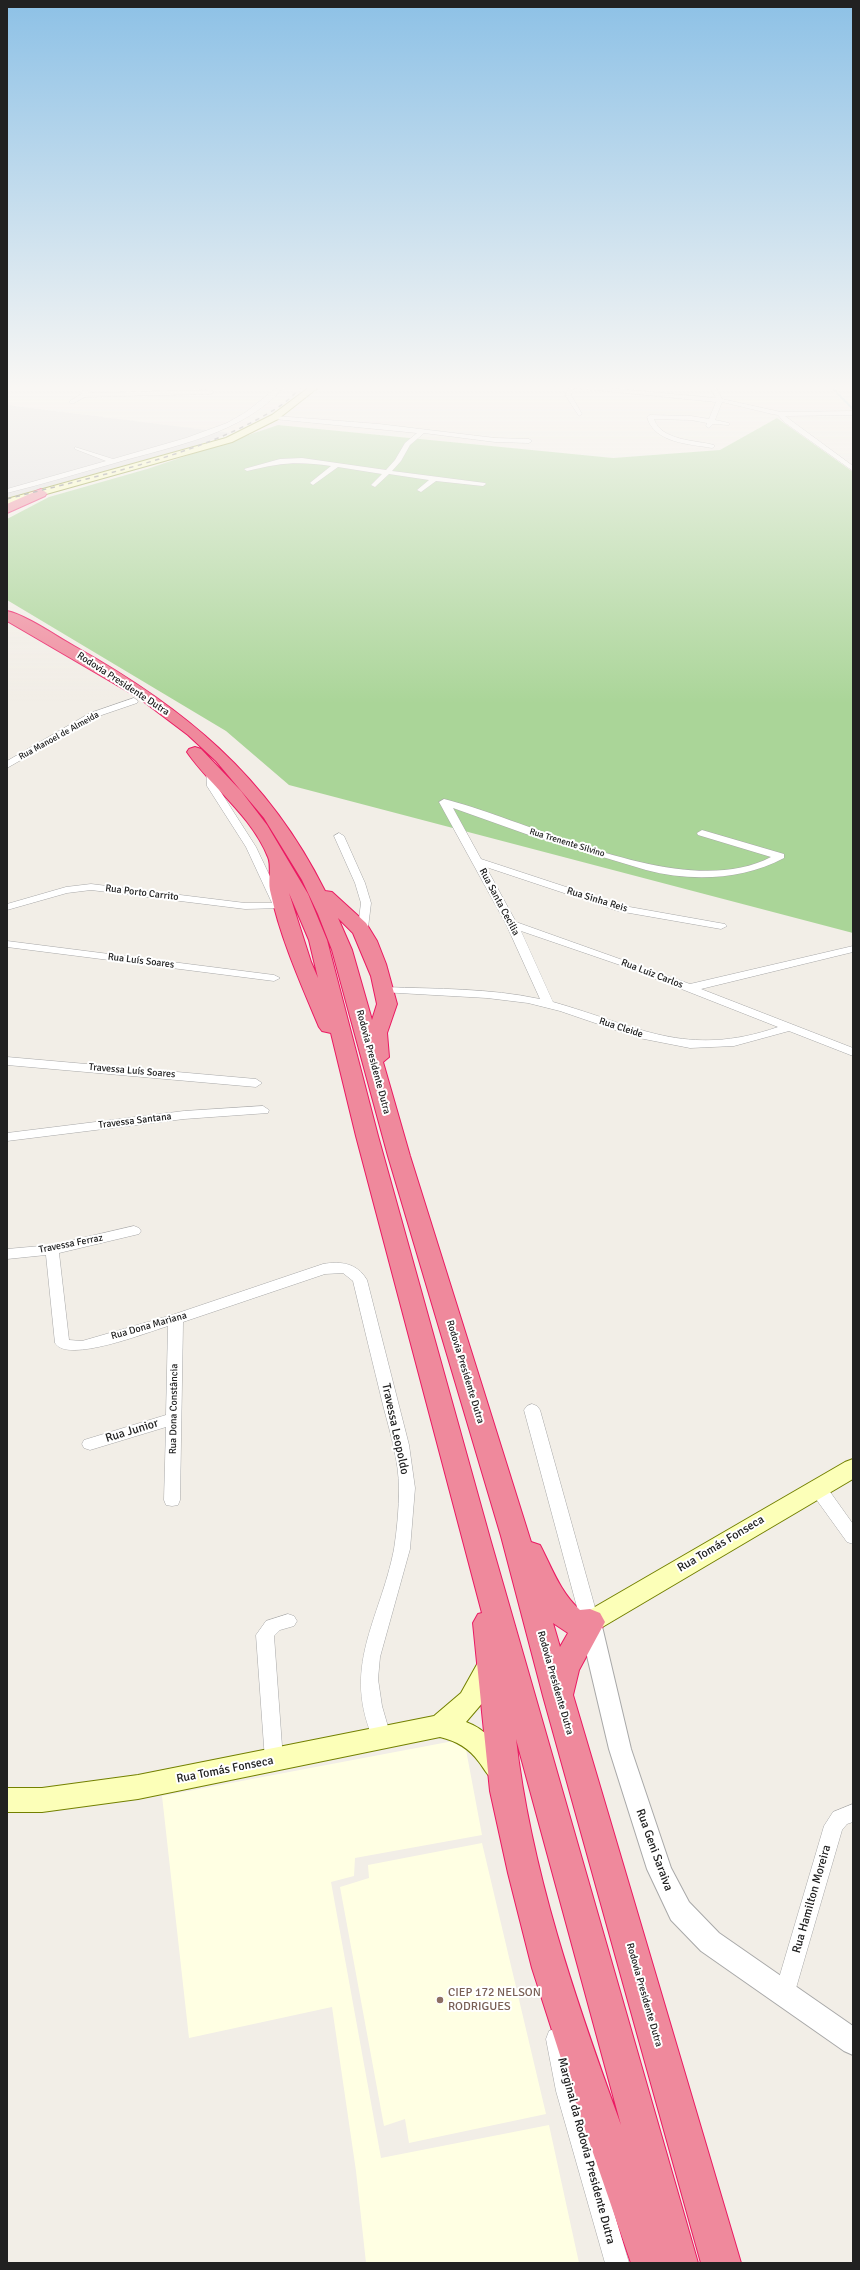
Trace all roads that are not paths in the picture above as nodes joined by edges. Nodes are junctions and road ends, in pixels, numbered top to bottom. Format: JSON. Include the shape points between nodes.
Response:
{"nodes":[{"id":1,"x":45,"y":492,"type":"edge"},
{"id":2,"x":41,"y":493,"type":"junction"},
{"id":3,"x":7,"y":502,"type":"edge"},
{"id":4,"x":7,"y":509,"type":"edge"},
{"id":5,"x":7,"y":610,"type":"edge"},
{"id":6,"x":7,"y":615,"type":"edge"},
{"id":7,"x":7,"y":625,"type":"edge"},
{"id":8,"x":7,"y":632,"type":"edge"},
{"id":9,"x":26,"y":636,"type":"junction"},
{"id":10,"x":54,"y":641,"type":"junction"},
{"id":11,"x":134,"y":701,"type":"junction"},
{"id":12,"x":9,"y":763,"type":"edge"},
{"id":13,"x":211,"y":769,"type":"junction"},
{"id":14,"x":444,"y":802,"type":"joint"},
{"id":15,"x":261,"y":803,"type":"junction"},
{"id":16,"x":702,"y":832,"type":"dead end"},
{"id":17,"x":339,"y":836,"type":"dead end"},
{"id":18,"x":276,"y":856,"type":"junction"},
{"id":19,"x":477,"y":861,"type":"junction"},
{"id":20,"x":7,"y":907,"type":"edge"},
{"id":21,"x":282,"y":908,"type":"junction"},
{"id":22,"x":512,"y":924,"type":"junction"},
{"id":23,"x":721,"y":926,"type":"dead end"},
{"id":24,"x":363,"y":934,"type":"junction"},
{"id":25,"x":7,"y":944,"type":"edge"},
{"id":26,"x":853,"y":949,"type":"edge"},
{"id":27,"x":274,"y":978,"type":"dead end"},
{"id":28,"x":689,"y":988,"type":"junction"},
{"id":29,"x":385,"y":990,"type":"junction"},
{"id":30,"x":548,"y":1004,"type":"junction"},
{"id":31,"x":789,"y":1027,"type":"junction"},
{"id":32,"x":853,"y":1052,"type":"edge"},
{"id":33,"x":7,"y":1061,"type":"edge"},
{"id":34,"x":256,"y":1083,"type":"dead end"},
{"id":35,"x":263,"y":1110,"type":"dead end"},
{"id":36,"x":7,"y":1137,"type":"edge"},
{"id":37,"x":383,"y":1191,"type":"junction"},
{"id":38,"x":420,"y":1221,"type":"junction"},
{"id":39,"x":134,"y":1231,"type":"dead end"},
{"id":40,"x":52,"y":1250,"type":"junction"},
{"id":41,"x":7,"y":1254,"type":"edge"},
{"id":42,"x":323,"y":1269,"type":"joint"},
{"id":43,"x":176,"y":1319,"type":"junction"},
{"id":44,"x":532,"y":1410,"type":"dead end"},
{"id":45,"x":174,"y":1419,"type":"junction"},
{"id":46,"x":90,"y":1444,"type":"dead end"},
{"id":47,"x":853,"y":1468,"type":"edge"},
{"id":48,"x":817,"y":1487,"type":"junction"},
{"id":49,"x":172,"y":1500,"type":"dead end"},
{"id":50,"x":515,"y":1536,"type":"junction"},
{"id":51,"x":853,"y":1537,"type":"edge"},
{"id":52,"x":477,"y":1542,"type":"junction"},
{"id":53,"x":288,"y":1620,"type":"dead end"},
{"id":54,"x":590,"y":1622,"type":"junction"},
{"id":55,"x":492,"y":1652,"type":"junction"},
{"id":56,"x":558,"y":1696,"type":"junction"},
{"id":57,"x":440,"y":1726,"type":"junction"},
{"id":58,"x":382,"y":1737,"type":"junction"},
{"id":59,"x":274,"y":1760,"type":"junction"},
{"id":60,"x":505,"y":1782,"type":"junction"},
{"id":61,"x":7,"y":1800,"type":"edge"},
{"id":62,"x":853,"y":1813,"type":"edge"},
{"id":63,"x":550,"y":1968,"type":"junction"},
{"id":64,"x":784,"y":1995,"type":"junction"},
{"id":65,"x":853,"y":2042,"type":"edge"},
{"id":66,"x":617,"y":2263,"type":"edge"},
{"id":67,"x":651,"y":2263,"type":"edge"},
{"id":68,"x":678,"y":2263,"type":"edge"},
{"id":69,"x":722,"y":2263,"type":"edge"}],
"edges":[{"from":1,"to":2,"type":"main road"},
{"from":2,"to":3,"type":"main road"},
{"from":2,"to":4,"type":"highway"},
{"from":5,"to":10,"type":"highway"},
{"from":6,"to":10,"type":"highway","name":"Rodovia Presidente Dutra"},
{"from":7,"to":9,"type":"highway","name":"Rodovia Presidente Dutra"},
{"from":8,"to":9,"type":"highway"},
{"from":9,"to":11,"type":"highway","name":"Rodovia Presidente Dutra"},
{"from":10,"to":15,"type":"highway","name":"Rodovia Presidente Dutra","via":[[164,709],[238,774]]},
{"from":11,"to":12,"type":"street","name":"Rua Manoel de Almeida","via":[[93,715]]},
{"from":11,"to":13,"type":"highway","name":"Rodovia Presidente Dutra","via":[[162,722]]},
{"from":13,"to":18,"type":"highway","name":"Rodovia Presidente Dutra","via":[[253,819]]},
{"from":13,"to":21,"type":"street","via":[[212,786],[251,847],[267,885]]},
{"from":14,"to":16,"type":"street","name":"Rua Trenente Silvino","via":[[530,832],[650,868],[693,874],[748,870],[765,866],[780,856]]},
{"from":14,"to":19,"type":"street","name":"Rua Santa Cecilia"},
{"from":15,"to":24,"type":"highway","via":[[272,809],[299,848],[333,906],[358,926]]},
{"from":15,"to":38,"type":"highway","name":"Rodovia Presidente Dutra","via":[[315,886],[331,921],[342,950],[399,1156]]},
{"from":17,"to":24,"type":"street","via":[[366,903]]},
{"from":18,"to":21,"type":"highway"},
{"from":18,"to":37,"type":"highway","name":"Rodovia Presidente Dutra","via":[[299,894],[318,940]]},
{"from":19,"to":22,"type":"street","name":"Rua Santa Cecilia"},
{"from":19,"to":23,"type":"street","name":"Rua Sinha Reis","via":[[622,909]]},
{"from":20,"to":21,"type":"street","name":"Rua Porto Carrito","via":[[66,890],[91,887],[245,906]]},
{"from":21,"to":37,"type":"highway","via":[[301,962],[329,1028],[357,1141]]},
{"from":22,"to":28,"type":"street","name":"Rua Luiz Carlos"},
{"from":22,"to":30,"type":"street","name":"Rua Santa Cecilia"},
{"from":24,"to":29,"type":"highway"},
{"from":25,"to":27,"type":"street","name":"Rua Luís Soares"},
{"from":26,"to":28,"type":"street"},
{"from":28,"to":31,"type":"street","name":"Rua Luiz Carlos"},
{"from":29,"to":30,"type":"street","name":"Rua Cleide","via":[[482,994]]},
{"from":29,"to":38,"type":"highway","via":[[385,1017],[378,1030],[377,1041],[380,1063],[399,1122]]},
{"from":30,"to":31,"type":"street","name":"Rua Cleide","via":[[677,1043],[707,1044],[744,1040]]},
{"from":31,"to":32,"type":"street"},
{"from":33,"to":34,"type":"street","name":"Travessa Luís Soares"},
{"from":35,"to":36,"type":"street","name":"Travessa Santana","via":[[184,1115]]},
{"from":37,"to":52,"type":"highway","name":"Rodovia Presidente Dutra"},
{"from":38,"to":50,"type":"highway","name":"Rodovia Presidente Dutra"},
{"from":39,"to":40,"type":"street","name":"Travessa Ferraz"},
{"from":40,"to":41,"type":"street","name":"Travessa Ferraz"},
{"from":40,"to":43,"type":"street","name":"Rua Dona Mariana","via":[[62,1343],[68,1346],[82,1346]]},
{"from":42,"to":43,"type":"street","name":"Rua Dona Mariana"},
{"from":42,"to":58,"type":"street","name":"Travessa Leopoldo","via":[[347,1268],[360,1280],[401,1445],[407,1488],[402,1549],[371,1657],[369,1679],[373,1706]]},
{"from":43,"to":45,"type":"street","name":"Rua Dona Constância"},
{"from":44,"to":54,"type":"street"},
{"from":45,"to":46,"type":"street","name":"Rua Junior"},
{"from":45,"to":49,"type":"street","name":"Rua Dona Constância"},
{"from":47,"to":48,"type":"main road","name":"Rua Tomás Fonseca"},
{"from":48,"to":51,"type":"street"},
{"from":48,"to":54,"type":"main road","name":"Rua Tomás Fonseca"},
{"from":50,"to":54,"type":"highway","via":[[528,1548],[541,1579],[567,1618],[576,1623]]},
{"from":50,"to":56,"type":"highway","name":"Rodovia Presidente Dutra"},
{"from":52,"to":55,"type":"highway"},
{"from":52,"to":68,"type":"highway","name":"Rodovia Presidente Dutra"},
{"from":53,"to":59,"type":"street","via":[[273,1624],[265,1634]]},
{"from":54,"to":56,"type":"highway","via":[[564,1668]]},
{"from":54,"to":64,"type":"street","name":"Rua Geni Saraiva","via":[[620,1749],[659,1870],[669,1892],[686,1918],[710,1942]]},
{"from":55,"to":57,"type":"main road","name":"Rua Tomás Fonseca","via":[[489,1667],[477,1694],[457,1716]]},
{"from":55,"to":60,"type":"highway"},
{"from":56,"to":69,"type":"highway","name":"Rodovia Presidente Dutra"},
{"from":57,"to":58,"type":"main road","name":"Rua Tomás Fonseca"},
{"from":57,"to":60,"type":"main road","name":"Rua Tomás Fonseca","via":[[466,1733],[479,1741]]},
{"from":58,"to":59,"type":"main road","name":"Rua Tomás Fonseca"},
{"from":59,"to":61,"type":"main road","name":"Rua Tomás Fonseca","via":[[138,1787],[42,1800]]},
{"from":60,"to":63,"type":"highway","via":[[510,1812]]},
{"from":62,"to":64,"type":"street","name":"Rua Hamilton Moreira","via":[[840,1818],[834,1826]]},
{"from":63,"to":66,"type":"street","name":"Marginal da Rodovia Presidente Dutra","via":[[555,2030],[567,2090]]},
{"from":63,"to":67,"type":"highway","via":[[585,2077]]},
{"from":64,"to":65,"type":"street","name":"Rua Geni Saraiva"}]}
